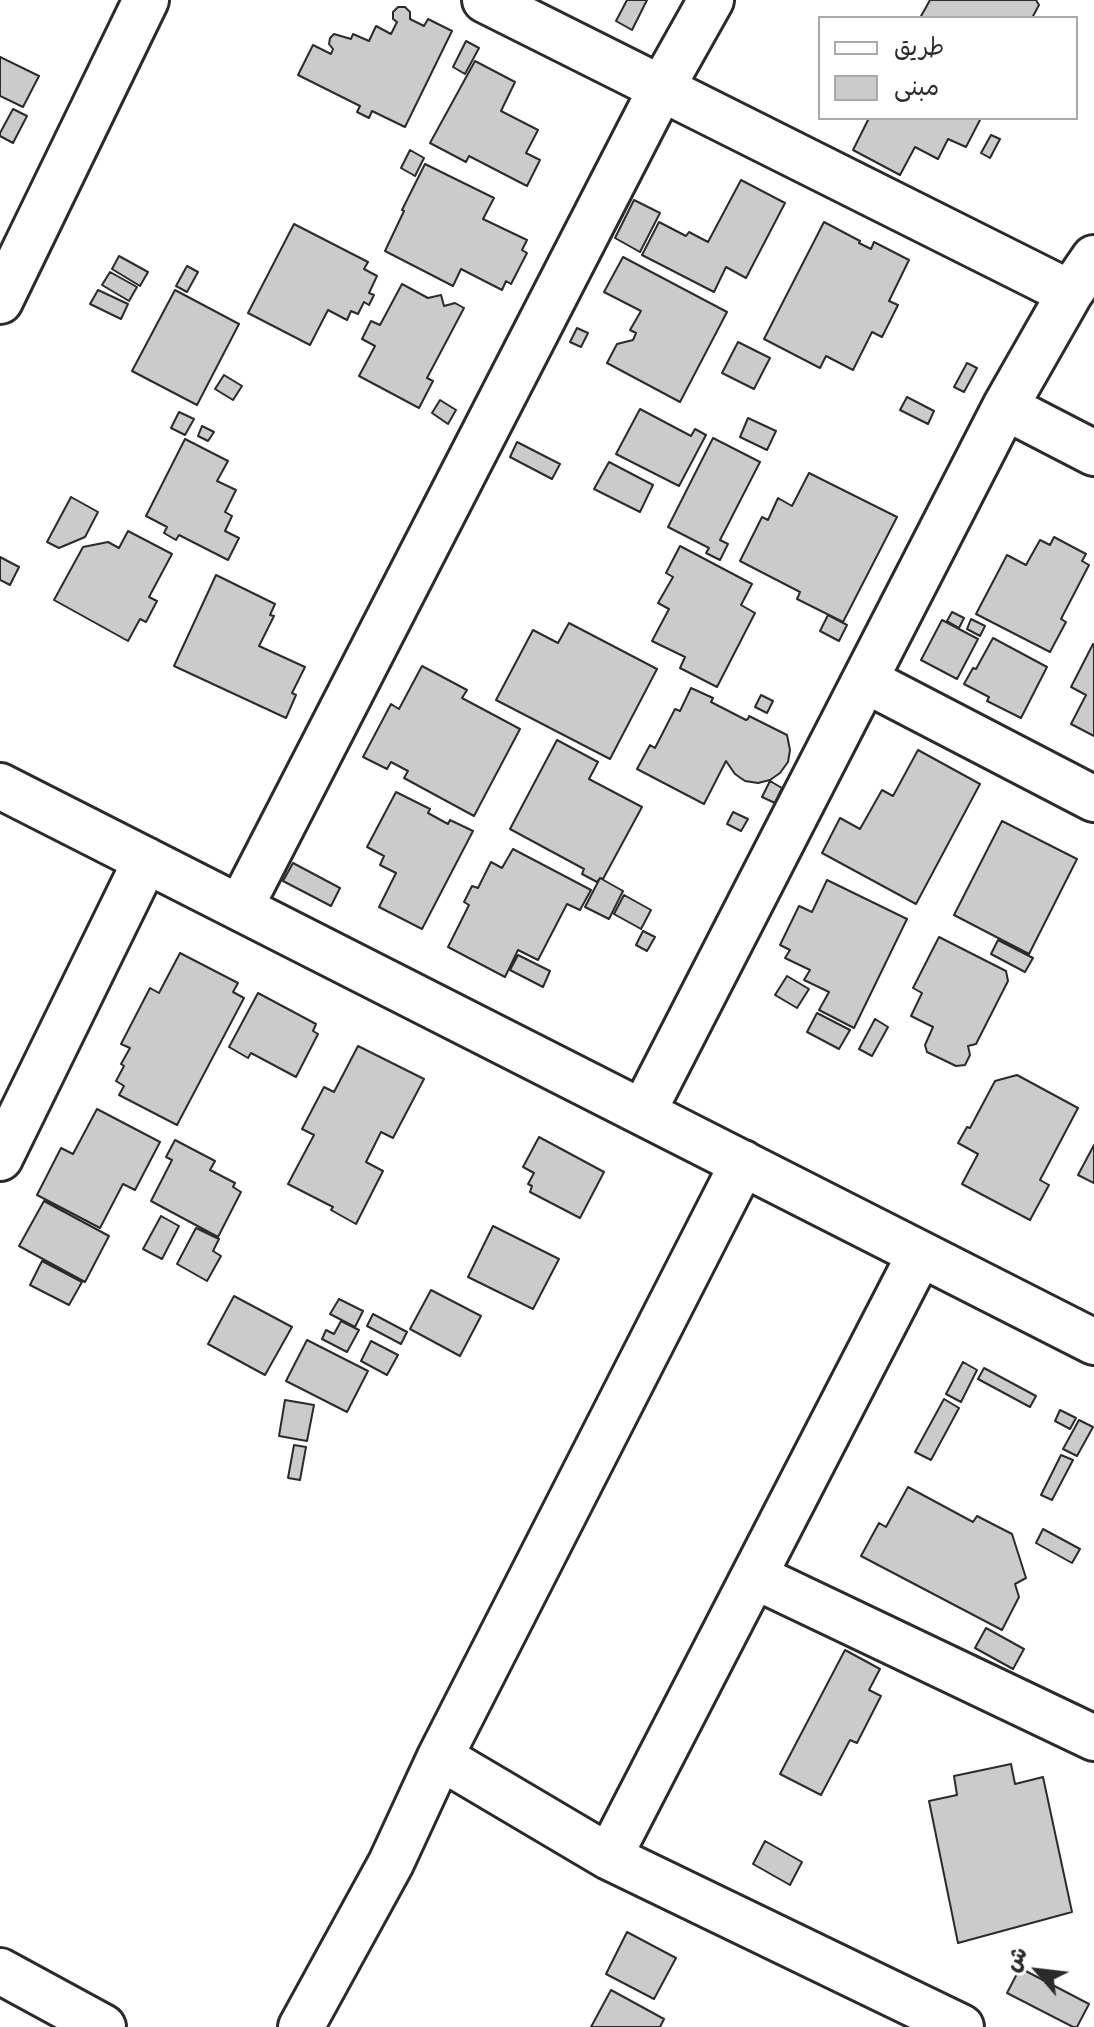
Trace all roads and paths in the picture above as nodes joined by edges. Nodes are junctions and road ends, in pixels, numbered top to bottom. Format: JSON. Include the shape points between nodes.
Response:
{"nodes":[{"id":1,"x":146,"y":0,"type":"edge"},
{"id":2,"x":485,"y":0,"type":"edge"},
{"id":3,"x":711,"y":0,"type":"edge"},
{"id":4,"x":661,"y":89,"type":"junction"},
{"id":5,"x":1094,"y":258,"type":"edge"},
{"id":6,"x":1070,"y":293,"type":"junction"},
{"id":7,"x":0,"y":301,"type":"edge"},
{"id":8,"x":1005,"y":407,"type":"junction"},
{"id":9,"x":1094,"y":453,"type":"edge"},
{"id":10,"x":865,"y":680,"type":"junction"},
{"id":11,"x":0,"y":786,"type":"edge"},
{"id":12,"x":1094,"y":799,"type":"edge"},
{"id":13,"x":146,"y":860,"type":"junction"},
{"id":14,"x":240,"y":908,"type":"junction"},
{"id":15,"x":643,"y":1112,"type":"junction"},
{"id":16,"x":0,"y":1158,"type":"edge"},
{"id":17,"x":743,"y":1163,"type":"junction"},
{"id":18,"x":920,"y":1254,"type":"junction"},
{"id":19,"x":1094,"y":1342,"type":"edge"},
{"id":20,"x":754,"y":1576,"type":"junction"},
{"id":21,"x":1094,"y":1738,"type":"edge"},
{"id":22,"x":440,"y":1757,"type":"junction"},
{"id":23,"x":609,"y":1857,"type":"junction"},
{"id":24,"x":0,"y":1971,"type":"edge"},
{"id":25,"x":103,"y":2027,"type":"edge"},
{"id":26,"x":301,"y":2027,"type":"edge"},
{"id":27,"x":961,"y":2027,"type":"edge"}],
"edges":[{"from":1,"to":7,"type":"street"},
{"from":2,"to":4,"type":"street"},
{"from":3,"to":4,"type":"street"},
{"from":4,"to":6,"type":"street"},
{"from":4,"to":14,"type":"street"},
{"from":5,"to":6,"type":"street"},
{"from":6,"to":8,"type":"street"},
{"from":8,"to":9,"type":"street"},
{"from":8,"to":10,"type":"street"},
{"from":10,"to":12,"type":"street"},
{"from":10,"to":15,"type":"street"},
{"from":11,"to":13,"type":"street"},
{"from":13,"to":14,"type":"street"},
{"from":13,"to":16,"type":"street"},
{"from":14,"to":15,"type":"street"},
{"from":15,"to":17,"type":"street"},
{"from":17,"to":18,"type":"street"},
{"from":17,"to":22,"type":"street"},
{"from":18,"to":19,"type":"street"},
{"from":18,"to":20,"type":"street"},
{"from":20,"to":21,"type":"street"},
{"from":20,"to":23,"type":"street"},
{"from":22,"to":23,"type":"street"},
{"from":22,"to":26,"type":"street","via":[[391,1863]]},
{"from":23,"to":27,"type":"street"},
{"from":24,"to":25,"type":"street"}]}
